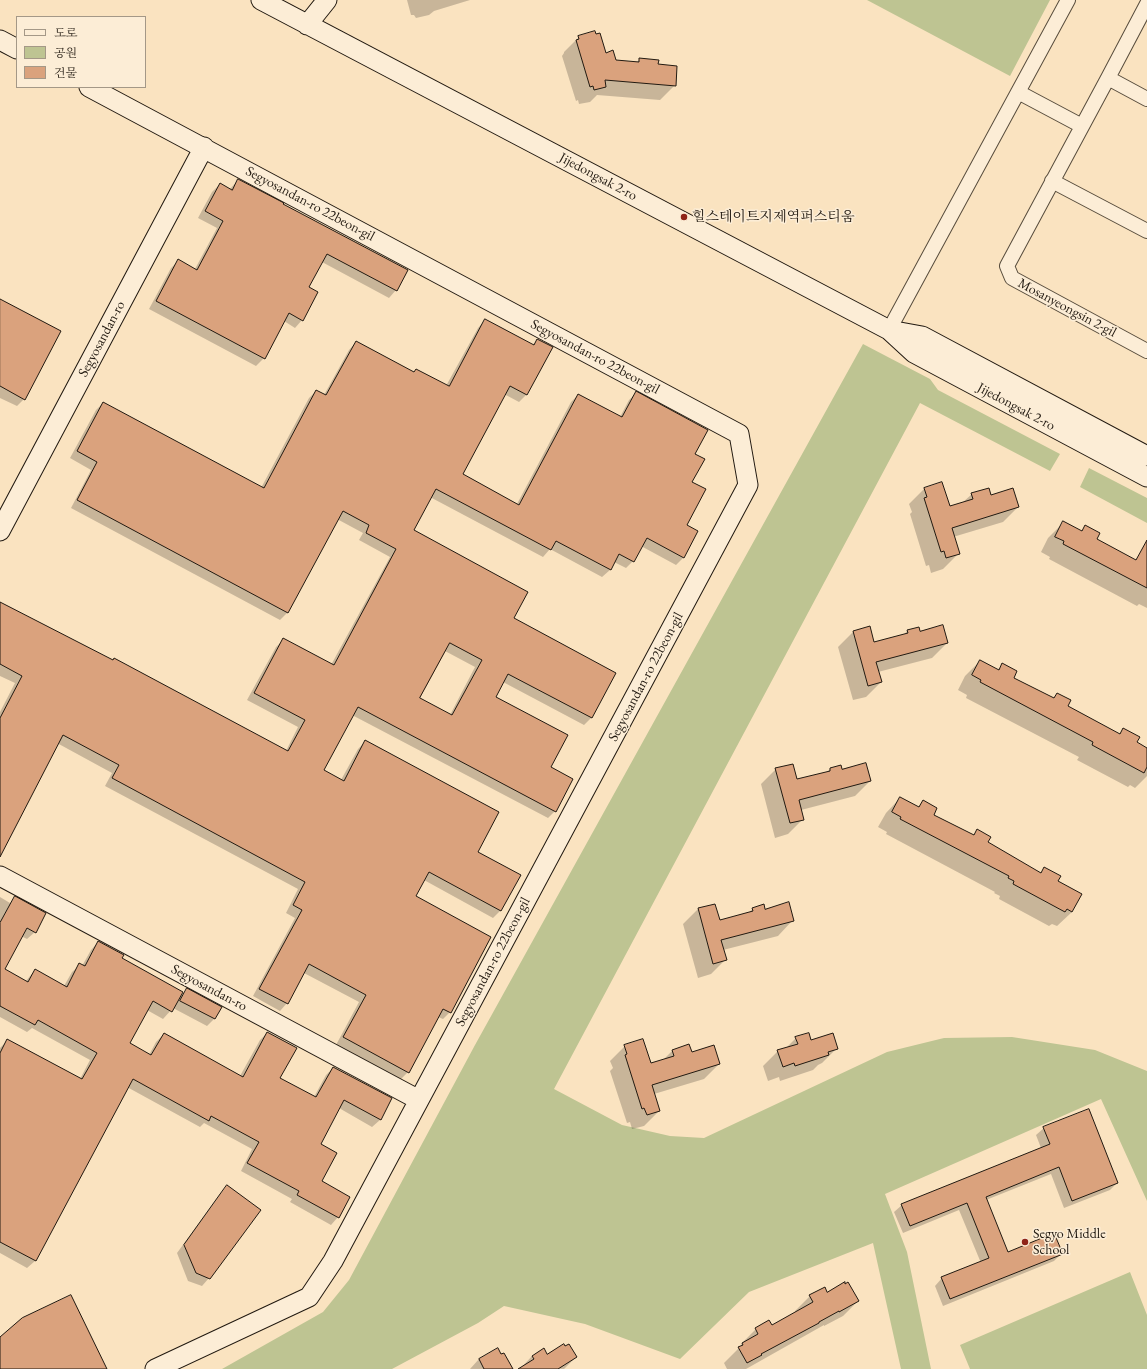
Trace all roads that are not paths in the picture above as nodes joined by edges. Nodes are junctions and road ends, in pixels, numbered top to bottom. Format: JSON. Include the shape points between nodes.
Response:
{"nodes":[{"id":1,"x":261,"y":0,"type":"edge"},
{"id":2,"x":313,"y":0,"type":"edge"},
{"id":3,"x":327,"y":0,"type":"edge"},
{"id":4,"x":1068,"y":0,"type":"edge"},
{"id":5,"x":1147,"y":4,"type":"edge"},
{"id":6,"x":307,"y":25,"type":"junction"},
{"id":7,"x":0,"y":40,"type":"edge"},
{"id":8,"x":16,"y":48,"type":"edge"},
{"id":9,"x":1108,"y":78,"type":"junction"},
{"id":10,"x":91,"y":88,"type":"edge"},
{"id":11,"x":1018,"y":92,"type":"junction"},
{"id":12,"x":1147,"y":99,"type":"edge"},
{"id":13,"x":1082,"y":126,"type":"junction"},
{"id":14,"x":204,"y":147,"type":"junction"},
{"id":15,"x":1052,"y":181,"type":"junction"},
{"id":16,"x":1147,"y":231,"type":"edge"},
{"id":17,"x":889,"y":330,"type":"junction"},
{"id":18,"x":1147,"y":351,"type":"edge"},
{"id":19,"x":1147,"y":456,"type":"edge"},
{"id":20,"x":1147,"y":477,"type":"edge"},
{"id":21,"x":0,"y":531,"type":"edge"},
{"id":22,"x":0,"y":876,"type":"edge"},
{"id":23,"x":419,"y":1100,"type":"junction"},
{"id":24,"x":155,"y":1369,"type":"edge"}],
"edges":[{"from":1,"to":6,"type":"street","name":"Jijedongsak 2-ro"},
{"from":2,"to":6,"type":"street"},
{"from":3,"to":6,"type":"street"},
{"from":4,"to":11,"type":"street"},
{"from":5,"to":9,"type":"street","name":"Mosanyeongsin 2-gil"},
{"from":6,"to":17,"type":"street","name":"Jijedongsak 2-ro"},
{"from":7,"to":8,"type":"street"},
{"from":9,"to":12,"type":"street"},
{"from":9,"to":13,"type":"street","name":"Mosanyeongsin 2-gil"},
{"from":10,"to":14,"type":"street"},
{"from":11,"to":13,"type":"street"},
{"from":11,"to":17,"type":"street"},
{"from":13,"to":15,"type":"street","name":"Mosanyeongsin 2-gil"},
{"from":14,"to":21,"type":"street","name":"Segyosandan-ro"},
{"from":14,"to":23,"type":"street","name":"Segyosandan-ro 22beon-gil","via":[[739,434],[748,485]]},
{"from":15,"to":16,"type":"street"},
{"from":15,"to":18,"type":"street","name":"Mosanyeongsin 2-gil","via":[[1007,266],[1012,278]]},
{"from":17,"to":19,"type":"street","name":"Jijedongsak 2-ro","via":[[922,336]]},
{"from":17,"to":20,"type":"street","name":"Jijedongsak 2-ro","via":[[914,353]]},
{"from":22,"to":23,"type":"street","name":"Segyosandan-ro"},
{"from":23,"to":24,"type":"street","name":"Segyosandan-ro 22beon-gil","via":[[333,1261],[309,1297]]}]}
